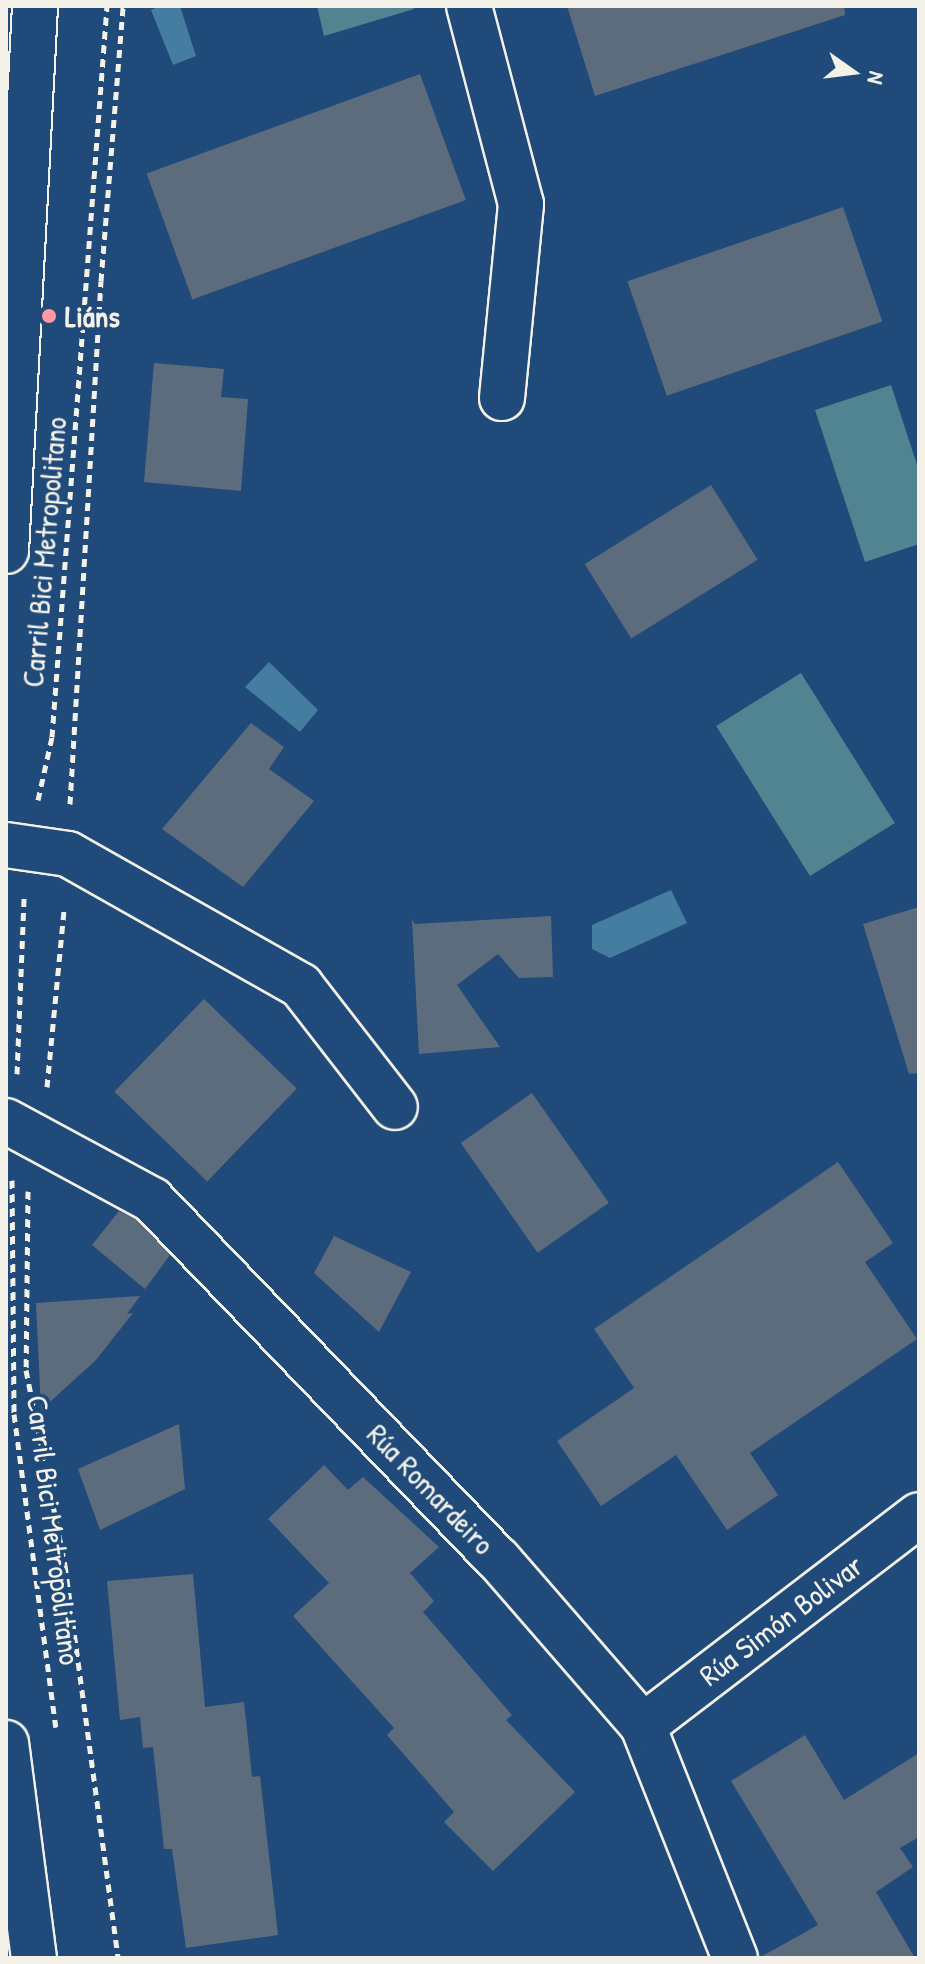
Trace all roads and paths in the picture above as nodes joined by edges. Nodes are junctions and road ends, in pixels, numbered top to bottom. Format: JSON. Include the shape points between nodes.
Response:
{"nodes":[{"id":1,"x":35,"y":6,"type":"edge"},
{"id":2,"x":107,"y":6,"type":"edge"},
{"id":3,"x":123,"y":6,"type":"edge"},
{"id":4,"x":469,"y":6,"type":"edge"},
{"id":5,"x":502,"y":398,"type":"dead end"},
{"id":6,"x":6,"y":551,"type":"edge"},
{"id":7,"x":34,"y":849,"type":"edge"},
{"id":8,"x":395,"y":1107,"type":"dead end"},
{"id":9,"x":19,"y":1128,"type":"edge"},
{"id":10,"x":919,"y":1515,"type":"edge"},
{"id":11,"x":643,"y":1726,"type":"junction"},
{"id":12,"x":57,"y":1730,"type":"dead end"},
{"id":13,"x":6,"y":1743,"type":"edge"},
{"id":14,"x":34,"y":1958,"type":"edge"},
{"id":15,"x":118,"y":1958,"type":"edge"},
{"id":16,"x":735,"y":1958,"type":"edge"}],
"edges":[{"from":1,"to":6,"type":"street"},
{"from":2,"to":7,"type":"path","name":"Carril Bici Metropolitano","via":[[52,737]]},
{"from":3,"to":7,"type":"path","via":[[101,281]]},
{"from":4,"to":5,"type":"street","via":[[521,204]]},
{"from":7,"to":8,"type":"street","via":[[301,986]]},
{"from":7,"to":9,"type":"path","name":"Carril Bici Metropolitano"},
{"from":7,"to":9,"type":"path","via":[[51,1071]]},
{"from":9,"to":11,"type":"street","name":"Rúa Romardeiro","via":[[152,1200],[498,1559]]},
{"from":9,"to":12,"type":"path","name":"Carril Bici Metropolitano","via":[[14,1414]]},
{"from":9,"to":15,"type":"path","via":[[26,1210],[26,1370],[65,1565]]},
{"from":10,"to":11,"type":"street","name":"Rúa Simón Bolivar"},
{"from":11,"to":16,"type":"street","name":"Rúa Romardeiro"},
{"from":13,"to":14,"type":"street"}]}
